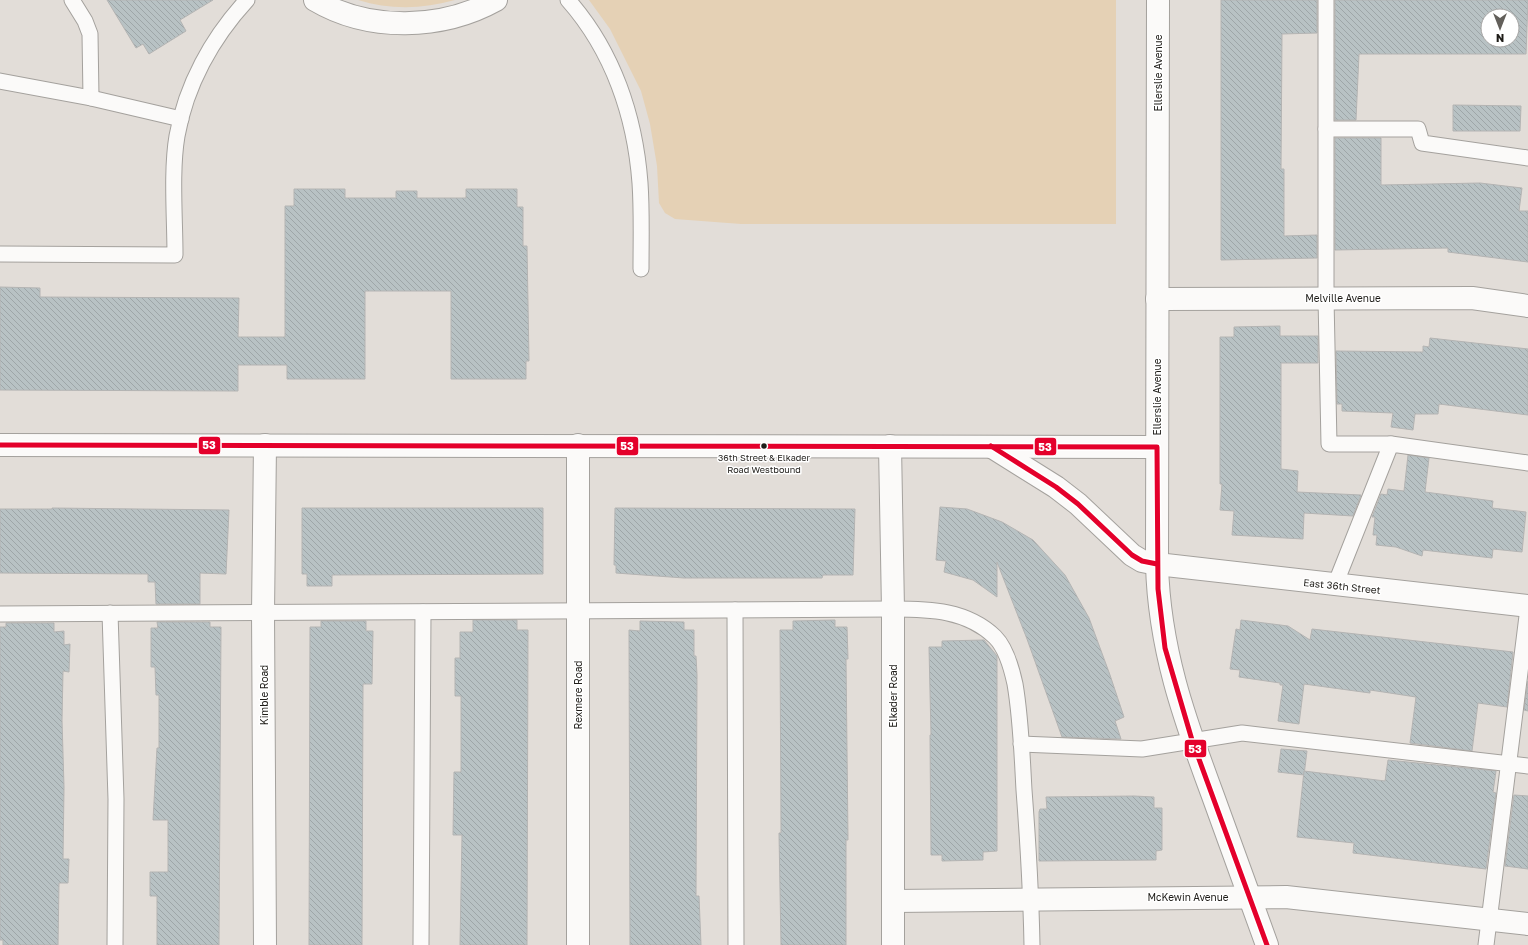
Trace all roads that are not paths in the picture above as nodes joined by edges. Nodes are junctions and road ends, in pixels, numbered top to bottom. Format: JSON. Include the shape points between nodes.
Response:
{"nodes":[{"id":1,"x":72,"y":0,"type":"edge"},
{"id":2,"x":247,"y":0,"type":"edge"},
{"id":3,"x":314,"y":0,"type":"edge"},
{"id":4,"x":496,"y":0,"type":"edge"},
{"id":5,"x":568,"y":0,"type":"edge"},
{"id":6,"x":1158,"y":0,"type":"edge"},
{"id":7,"x":1326,"y":0,"type":"edge"},
{"id":8,"x":0,"y":81,"type":"edge"},
{"id":9,"x":91,"y":98,"type":"junction"},
{"id":10,"x":181,"y":120,"type":"junction"},
{"id":11,"x":1326,"y":130,"type":"junction"},
{"id":12,"x":1528,"y":158,"type":"edge"},
{"id":13,"x":0,"y":254,"type":"edge"},
{"id":14,"x":641,"y":269,"type":"dead end"},
{"id":15,"x":1326,"y":298,"type":"junction"},
{"id":16,"x":1157,"y":299,"type":"junction"},
{"id":17,"x":1528,"y":306,"type":"edge"},
{"id":18,"x":1391,"y":444,"type":"junction"},
{"id":19,"x":0,"y":445,"type":"edge"},
{"id":20,"x":265,"y":445,"type":"junction"},
{"id":21,"x":578,"y":446,"type":"junction"},
{"id":22,"x":890,"y":446,"type":"junction"},
{"id":23,"x":991,"y":446,"type":"junction"},
{"id":24,"x":1157,"y":447,"type":"junction"},
{"id":25,"x":1528,"y":463,"type":"edge"},
{"id":26,"x":1157,"y":564,"type":"junction"},
{"id":27,"x":1335,"y":585,"type":"junction"},
{"id":28,"x":1528,"y":607,"type":"edge"},
{"id":29,"x":893,"y":609,"type":"junction"},
{"id":30,"x":735,"y":610,"type":"junction"},
{"id":31,"x":579,"y":611,"type":"junction"},
{"id":32,"x":423,"y":612,"type":"junction"},
{"id":33,"x":110,"y":613,"type":"junction"},
{"id":34,"x":263,"y":613,"type":"junction"},
{"id":35,"x":0,"y":614,"type":"edge"},
{"id":36,"x":1192,"y":740,"type":"junction"},
{"id":37,"x":1021,"y":744,"type":"junction"},
{"id":38,"x":1509,"y":764,"type":"junction"},
{"id":39,"x":1528,"y":766,"type":"edge"},
{"id":40,"x":1250,"y":897,"type":"junction"},
{"id":41,"x":1031,"y":898,"type":"junction"},
{"id":42,"x":894,"y":901,"type":"junction"},
{"id":43,"x":1489,"y":920,"type":"junction"},
{"id":44,"x":1528,"y":924,"type":"edge"},
{"id":45,"x":115,"y":945,"type":"edge"},
{"id":46,"x":265,"y":945,"type":"edge"},
{"id":47,"x":421,"y":945,"type":"edge"},
{"id":48,"x":578,"y":945,"type":"edge"},
{"id":49,"x":736,"y":945,"type":"edge"},
{"id":50,"x":893,"y":945,"type":"edge"},
{"id":51,"x":1032,"y":945,"type":"edge"},
{"id":52,"x":1267,"y":945,"type":"edge"},
{"id":53,"x":1486,"y":945,"type":"edge"}],
"edges":[{"from":1,"to":9,"type":"lane","via":[[90,34]]},
{"from":2,"to":10,"type":"lane","via":[[216,37],[200,67]]},
{"from":3,"to":4,"type":"street","via":[[351,15],[383,22],[415,24],[451,18]]},
{"from":5,"to":14,"type":"lane","via":[[582,17],[614,71],[632,128],[640,184]]},
{"from":6,"to":16,"type":"street","name":"Ellerslie Avenue"},
{"from":7,"to":11,"type":"lane"},
{"from":8,"to":9,"type":"lane"},
{"from":9,"to":10,"type":"lane"},
{"from":10,"to":13,"type":"lane","via":[[175,157],[175,255]]},
{"from":11,"to":12,"type":"lane","via":[[1418,129],[1422,143]]},
{"from":11,"to":15,"type":"lane"},
{"from":15,"to":16,"type":"street","name":"Melville Avenue"},
{"from":15,"to":17,"type":"street","name":"Melville Avenue","via":[[1472,298]]},
{"from":15,"to":18,"type":"lane","via":[[1329,444]]},
{"from":16,"to":24,"type":"street","name":"Ellerslie Avenue"},
{"from":18,"to":25,"type":"lane"},
{"from":18,"to":27,"type":"lane"},
{"from":19,"to":20,"type":"street"},
{"from":20,"to":21,"type":"street"},
{"from":20,"to":34,"type":"street","name":"Kimble Road"},
{"from":21,"to":22,"type":"street"},
{"from":21,"to":31,"type":"street","name":"Rexmere Road"},
{"from":22,"to":23,"type":"street"},
{"from":22,"to":29,"type":"street","name":"Elkader Road"},
{"from":23,"to":24,"type":"street"},
{"from":23,"to":26,"type":"street","name":"East 36th Street","via":[[1078,504],[1122,548],[1142,561]]},
{"from":24,"to":26,"type":"street","name":"Ellerslie Avenue"},
{"from":26,"to":27,"type":"street","name":"East 36th Street"},
{"from":26,"to":36,"type":"street","name":"Ellerslie Avenue","via":[[1160,617],[1166,648]]},
{"from":27,"to":28,"type":"street","name":"East 36th Street"},
{"from":28,"to":38,"type":"lane"},
{"from":29,"to":30,"type":"lane"},
{"from":29,"to":37,"type":"lane","via":[[926,609],[955,614],[979,624],[997,638],[1007,657],[1014,683]]},
{"from":29,"to":42,"type":"street","name":"Elkader Road"},
{"from":30,"to":31,"type":"lane"},
{"from":30,"to":49,"type":"lane"},
{"from":31,"to":32,"type":"lane"},
{"from":31,"to":48,"type":"street","name":"Rexmere Road"},
{"from":32,"to":34,"type":"lane"},
{"from":32,"to":47,"type":"lane"},
{"from":33,"to":34,"type":"lane"},
{"from":33,"to":35,"type":"lane"},
{"from":33,"to":45,"type":"lane","via":[[116,799]]},
{"from":34,"to":46,"type":"street","name":"Kimble Road"},
{"from":36,"to":37,"type":"lane","via":[[1142,749]]},
{"from":36,"to":38,"type":"lane","via":[[1242,733]]},
{"from":36,"to":40,"type":"street","name":"Ellerslie Avenue"},
{"from":37,"to":41,"type":"lane"},
{"from":38,"to":39,"type":"lane"},
{"from":38,"to":43,"type":"lane"},
{"from":40,"to":41,"type":"street","name":"McKewin Avenue"},
{"from":40,"to":43,"type":"street","name":"McKewin Avenue","via":[[1296,898]]},
{"from":40,"to":52,"type":"street","name":"Ellerslie Avenue"},
{"from":41,"to":42,"type":"street","name":"McKewin Avenue"},
{"from":41,"to":51,"type":"lane"},
{"from":42,"to":50,"type":"street","name":"Elkader Road"},
{"from":43,"to":44,"type":"street","name":"McKewin Avenue"},
{"from":43,"to":53,"type":"lane"}]}
